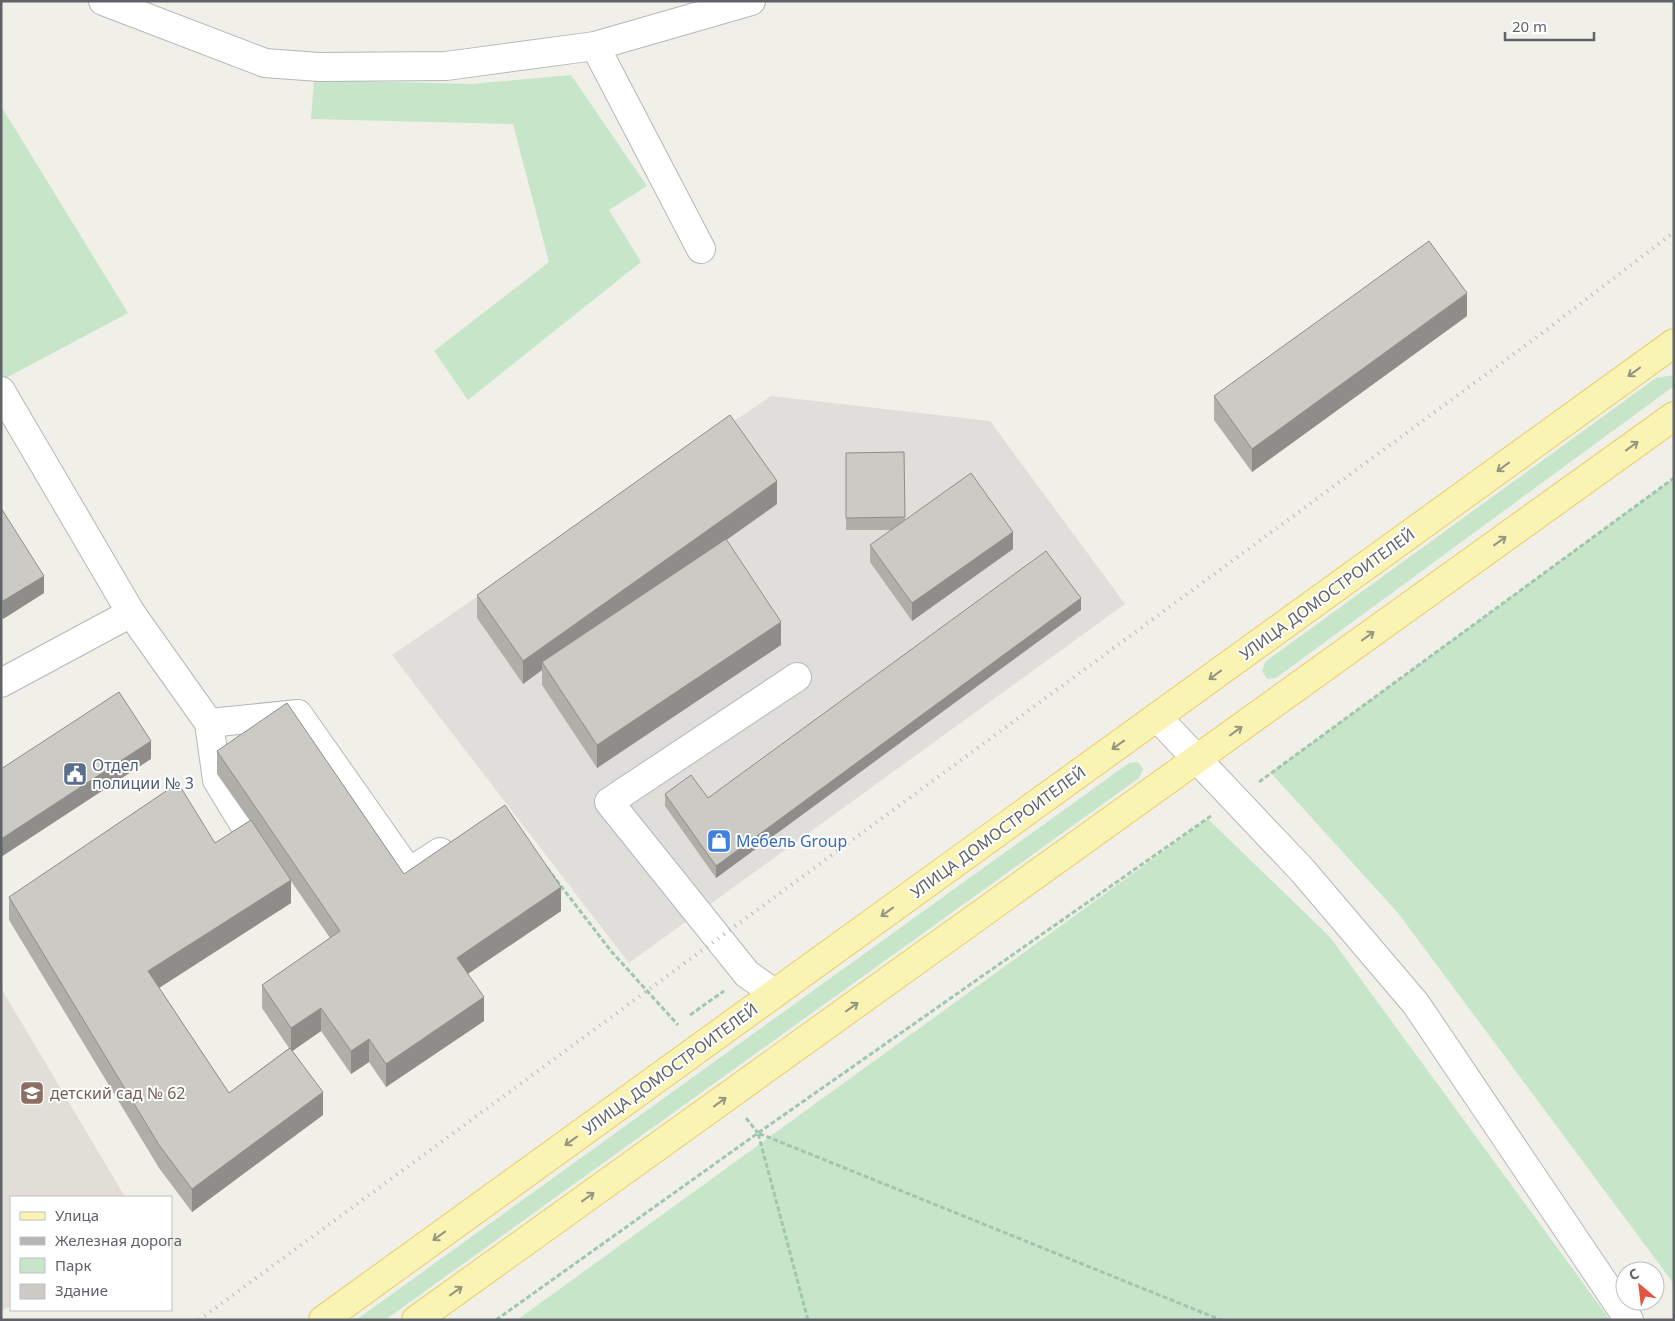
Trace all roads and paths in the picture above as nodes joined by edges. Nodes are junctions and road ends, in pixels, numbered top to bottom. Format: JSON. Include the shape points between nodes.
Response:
{"nodes":[{"id":1,"x":102,"y":1,"type":"edge"},
{"id":2,"x":752,"y":1,"type":"edge"},
{"id":3,"x":595,"y":46,"type":"junction"},
{"id":4,"x":701,"y":249,"type":"dead end"},
{"id":5,"x":1674,"y":343,"type":"edge"},
{"id":6,"x":5,"y":405,"type":"edge"},
{"id":7,"x":1674,"y":416,"type":"edge"},
{"id":8,"x":1674,"y":478,"type":"edge"},
{"id":9,"x":131,"y":613,"type":"junction"},
{"id":10,"x":797,"y":677,"type":"dead end"},
{"id":11,"x":1,"y":683,"type":"edge"},
{"id":12,"x":1157,"y":717,"type":"junction"},
{"id":13,"x":209,"y":723,"type":"junction"},
{"id":14,"x":1196,"y":760,"type":"junction"},
{"id":15,"x":1234,"y":800,"type":"junction"},
{"id":16,"x":245,"y":826,"type":"edge"},
{"id":17,"x":459,"y":839,"type":"edge"},
{"id":18,"x":547,"y":867,"type":"edge"},
{"id":19,"x":774,"y":993,"type":"junction"},
{"id":20,"x":678,"y":1025,"type":"dead end"},
{"id":21,"x":758,"y":1133,"type":"junction"},
{"id":22,"x":323,"y":1320,"type":"edge"},
{"id":23,"x":416,"y":1320,"type":"edge"},
{"id":24,"x":496,"y":1320,"type":"edge"},
{"id":25,"x":808,"y":1320,"type":"edge"},
{"id":26,"x":1221,"y":1320,"type":"edge"},
{"id":27,"x":1629,"y":1320,"type":"edge"}],
"edges":[{"from":1,"to":3,"type":"street","via":[[264,63],[319,67],[446,66]]},
{"from":2,"to":3,"type":"street"},
{"from":3,"to":4,"type":"street"},
{"from":5,"to":12,"type":"main road","name":"УЛИЦА ДОМОСТРОИТЕЛЕЙ","one_way":true},
{"from":6,"to":9,"type":"street"},
{"from":14,"to":7,"type":"main road","one_way":true},
{"from":8,"to":15,"type":"path"},
{"from":9,"to":11,"type":"street"},
{"from":9,"to":13,"type":"street"},
{"from":10,"to":19,"type":"street","via":[[609,802],[747,974]]},
{"from":12,"to":14,"type":"street"},
{"from":12,"to":19,"type":"main road","name":"УЛИЦА ДОМОСТРОИТЕЛЕЙ","one_way":true},
{"from":13,"to":16,"type":"street","via":[[217,780]]},
{"from":13,"to":17,"type":"street","via":[[298,714],[409,872]]},
{"from":14,"to":15,"type":"street"},
{"from":23,"to":14,"type":"main road","one_way":true},
{"from":15,"to":21,"type":"path"},
{"from":15,"to":27,"type":"street","via":[[1302,870],[1416,1004]]},
{"from":18,"to":20,"type":"path","via":[[611,951]]},
{"from":19,"to":22,"type":"main road","name":"УЛИЦА ДОМОСТРОИТЕЛЕЙ","one_way":true},
{"from":21,"to":24,"type":"path"},
{"from":21,"to":25,"type":"path"},
{"from":21,"to":26,"type":"path"}]}
